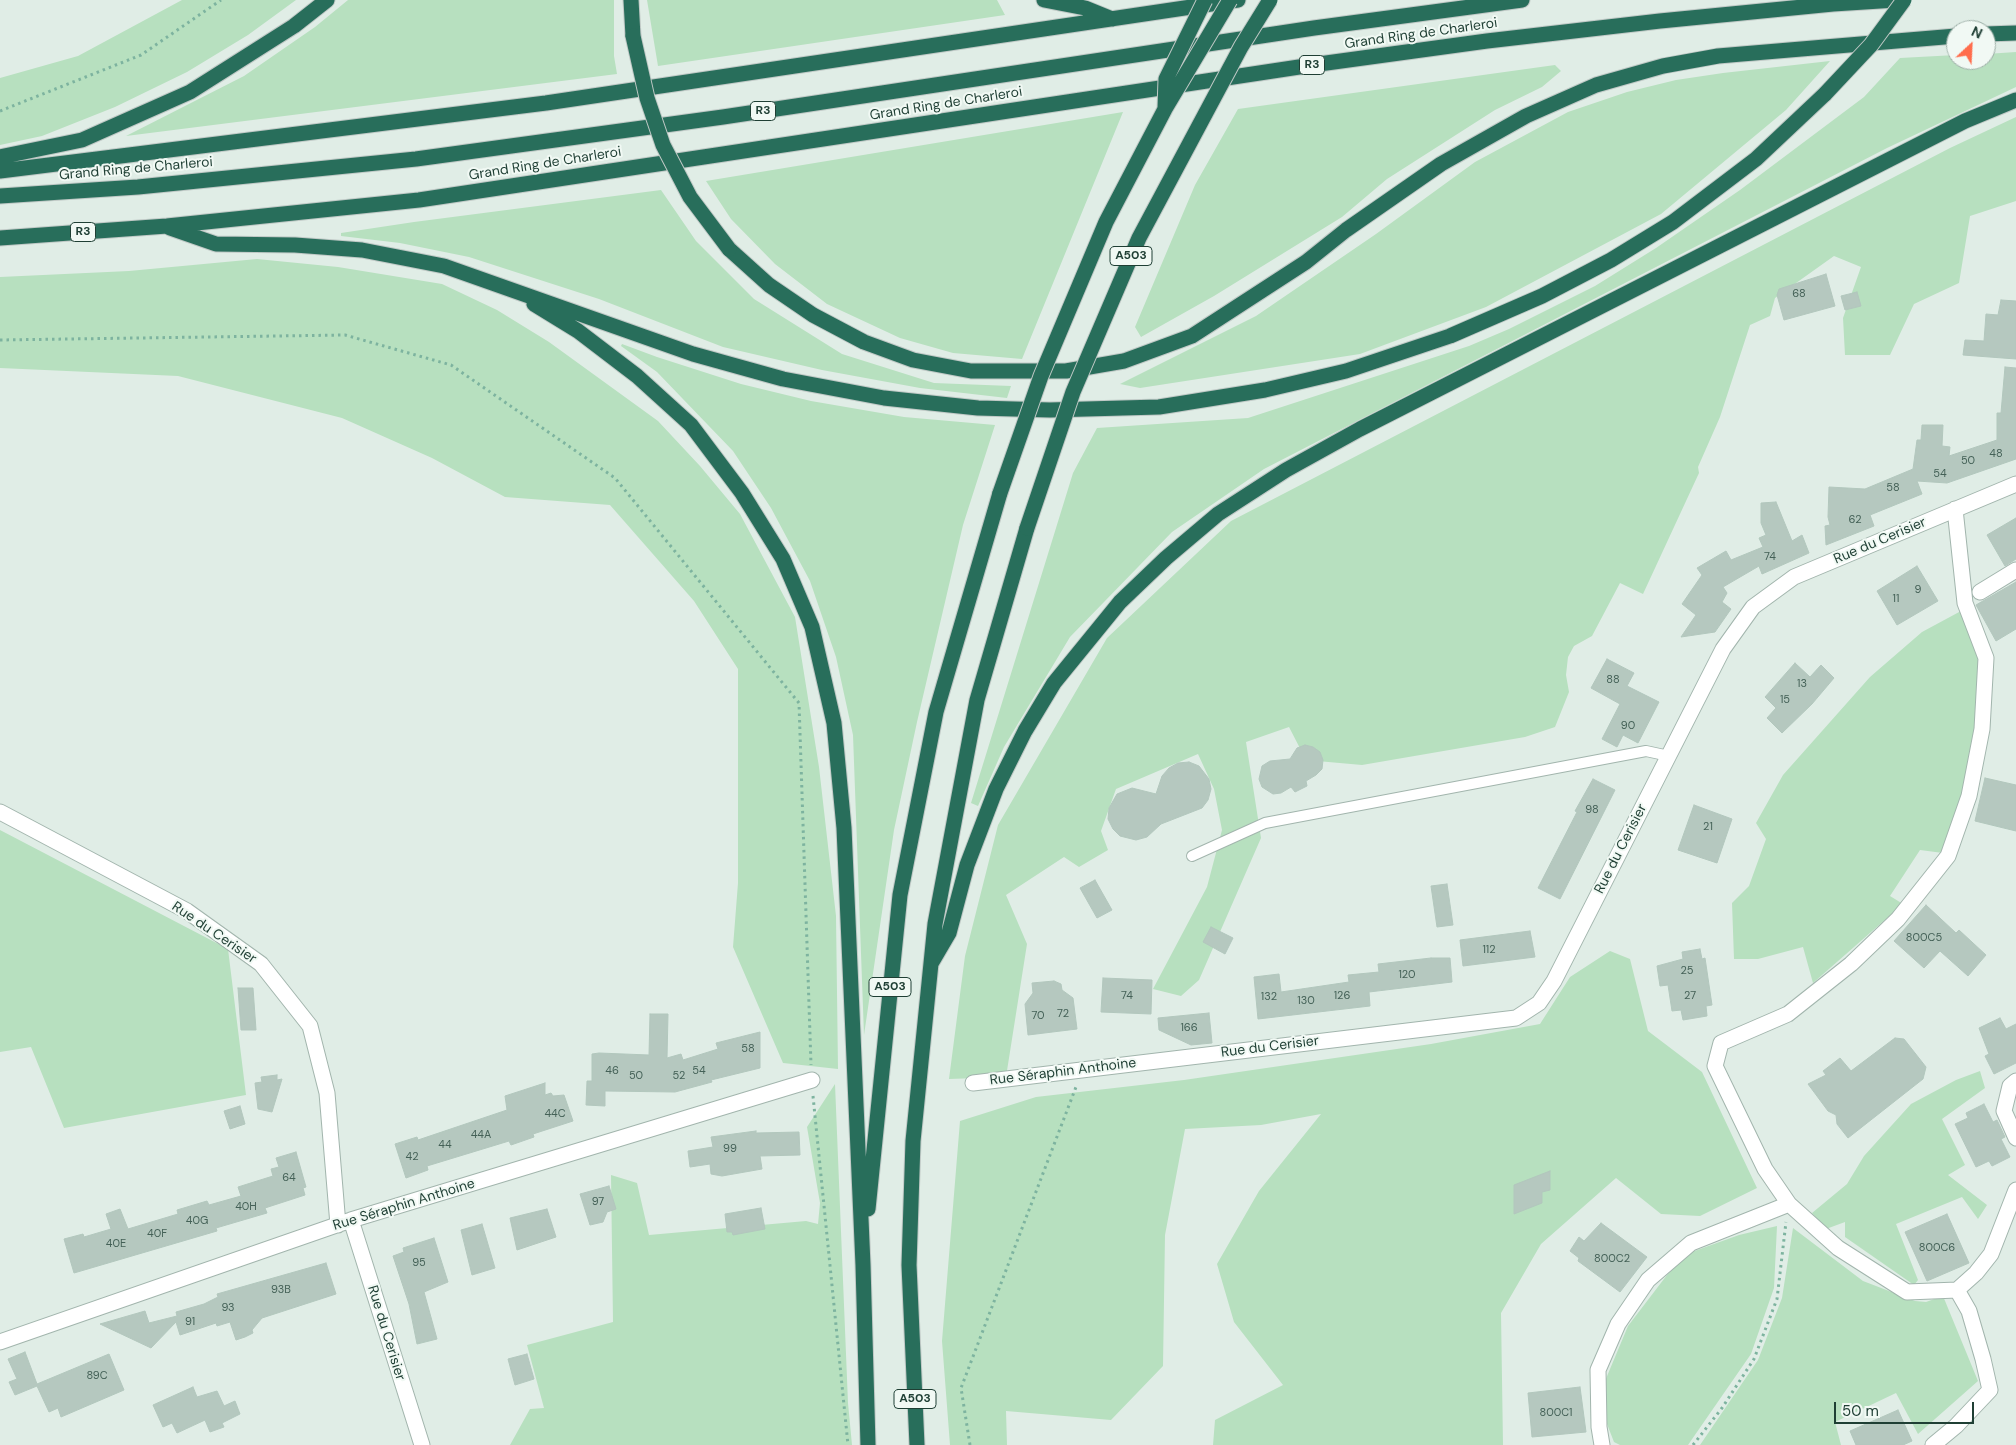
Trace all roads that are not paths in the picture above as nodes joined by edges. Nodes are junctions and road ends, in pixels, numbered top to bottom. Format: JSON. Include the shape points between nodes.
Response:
{"nodes":[{"id":1,"x":327,"y":0,"type":"edge"},
{"id":2,"x":630,"y":0,"type":"edge"},
{"id":3,"x":1044,"y":0,"type":"edge"},
{"id":4,"x":1205,"y":0,"type":"edge"},
{"id":5,"x":1230,"y":0,"type":"edge"},
{"id":6,"x":1238,"y":0,"type":"edge"},
{"id":7,"x":1270,"y":0,"type":"edge"},
{"id":8,"x":1522,"y":0,"type":"edge"},
{"id":9,"x":1896,"y":0,"type":"edge"},
{"id":10,"x":1904,"y":0,"type":"edge"},
{"id":11,"x":1113,"y":20,"type":"junction"},
{"id":12,"x":2016,"y":33,"type":"edge"},
{"id":13,"x":1996,"y":34,"type":"edge"},
{"id":14,"x":1946,"y":37,"type":"edge"},
{"id":15,"x":2016,"y":100,"type":"edge"},
{"id":16,"x":1165,"y":109,"type":"junction"},
{"id":17,"x":0,"y":157,"type":"edge"},
{"id":18,"x":0,"y":171,"type":"edge"},
{"id":19,"x":0,"y":196,"type":"edge"},
{"id":20,"x":167,"y":226,"type":"junction"},
{"id":21,"x":0,"y":238,"type":"edge"},
{"id":22,"x":503,"y":286,"type":"junction"},
{"id":23,"x":2016,"y":484,"type":"edge"},
{"id":24,"x":1955,"y":509,"type":"junction"},
{"id":25,"x":2016,"y":570,"type":"edge"},
{"id":26,"x":1980,"y":592,"type":"dead end"},
{"id":27,"x":1669,"y":756,"type":"junction"},
{"id":28,"x":0,"y":812,"type":"edge"},
{"id":29,"x":1192,"y":856,"type":"dead end"},
{"id":30,"x":932,"y":962,"type":"junction"},
{"id":31,"x":1153,"y":1062,"type":"joint"},
{"id":32,"x":812,"y":1080,"type":"road end"},
{"id":33,"x":2016,"y":1081,"type":"edge"},
{"id":34,"x":973,"y":1083,"type":"dead end"},
{"id":35,"x":2016,"y":1138,"type":"edge"},
{"id":36,"x":2016,"y":1190,"type":"edge"},
{"id":37,"x":1790,"y":1204,"type":"junction"},
{"id":38,"x":344,"y":1223,"type":"junction"},
{"id":39,"x":862,"y":1265,"type":"junction"},
{"id":40,"x":1957,"y":1290,"type":"junction"},
{"id":41,"x":0,"y":1342,"type":"edge"},
{"id":42,"x":422,"y":1445,"type":"edge"},
{"id":43,"x":868,"y":1445,"type":"edge"},
{"id":44,"x":916,"y":1445,"type":"edge"},
{"id":45,"x":1602,"y":1445,"type":"edge"},
{"id":46,"x":1933,"y":1445,"type":"edge"}],
"edges":[{"from":1,"to":17,"type":"highway","via":[[294,26],[190,92],[82,140]]},
{"from":2,"to":14,"type":"highway","bridge":true,"via":[[647,98],[663,145],[690,197],[729,249],[769,285],[813,315],[864,342],[913,360],[971,371],[1066,371],[1124,360],[1192,336],[1306,262],[1441,164],[1526,116],[1596,85],[1663,66],[1718,56]]},
{"from":3,"to":11,"type":"highway","via":[[1085,8]]},
{"from":4,"to":16,"type":"highway","bridge":true,"via":[[1166,79]]},
{"from":5,"to":16,"type":"highway","number":"A503","bridge":true},
{"from":6,"to":11,"type":"highway"},
{"from":7,"to":30,"type":"highway","number":"A503","bridge":true,"via":[[1241,47],[1139,238],[1073,392],[1027,528],[977,700],[943,874]]},
{"from":8,"to":19,"type":"highway","name":"Grand Ring de Charleroi","number":"R3","via":[[1314,28],[733,116],[416,159],[138,187]]},
{"from":9,"to":20,"type":"highway","name":"Grand Ring de Charleroi","number":"R3","via":[[1679,19],[1486,41],[418,200]]},
{"from":10,"to":22,"type":"highway","bridge":true,"via":[[1871,45],[1826,94],[1756,159],[1673,222],[1612,260],[1542,296],[1450,336],[1346,371],[1265,390],[1159,406],[1050,410],[978,408],[884,398],[783,379],[693,354]]},
{"from":11,"to":18,"type":"highway","via":[[546,103]]},
{"from":12,"to":13,"type":"highway"},
{"from":15,"to":30,"type":"highway","via":[[1965,121],[1360,429],[1286,470],[1218,514],[1120,602],[1054,683],[1024,731],[996,789],[967,865],[949,933]]},
{"from":16,"to":39,"type":"highway","number":"A503","bridge":true,"via":[[1106,222],[1041,376],[1000,493],[936,712],[900,895]]},
{"from":20,"to":21,"type":"highway","name":"Grand Ring de Charleroi","number":"R3"},
{"from":20,"to":22,"type":"highway","via":[[216,244],[362,250],[444,266]]},
{"from":22,"to":39,"type":"highway","via":[[578,331],[637,376],[691,425],[742,493],[778,551],[812,627],[834,723],[844,828]]},
{"from":23,"to":24,"type":"street","name":"Rue du Cerisier"},
{"from":24,"to":27,"type":"street","name":"Rue du Cerisier","via":[[1794,577],[1753,607],[1723,649]]},
{"from":24,"to":37,"type":"street","via":[[1965,603],[1986,658],[1982,729],[1969,796],[1948,856],[1898,919],[1851,964],[1788,1014],[1721,1043],[1715,1066],[1765,1168]]},
{"from":25,"to":26,"type":"street"},
{"from":27,"to":29,"type":"lane","via":[[1646,751],[1265,823]]},
{"from":27,"to":31,"type":"street","name":"Rue du Cerisier","via":[[1554,981],[1540,1002],[1516,1018]]},
{"from":28,"to":38,"type":"street","name":"Rue du Cerisier","via":[[187,911],[261,964],[310,1026],[327,1093]]},
{"from":30,"to":44,"type":"highway","number":"A503","via":[[913,1141],[909,1265]]},
{"from":31,"to":34,"type":"street","name":"Rue Séraphin Anthoine"},
{"from":32,"to":38,"type":"street","name":"Rue Séraphin Anthoine"},
{"from":33,"to":35,"type":"street","via":[[2010,1086],[2004,1111]]},
{"from":36,"to":40,"type":"street","via":[[1991,1254]]},
{"from":37,"to":40,"type":"street","via":[[1838,1248],[1906,1292]]},
{"from":37,"to":45,"type":"street","via":[[1691,1242],[1648,1280],[1618,1324],[1598,1370]]},
{"from":38,"to":41,"type":"street","name":"Rue Séraphin Anthoine"},
{"from":38,"to":42,"type":"street","name":"Rue du Cerisier"},
{"from":39,"to":43,"type":"highway","number":"A503"},
{"from":40,"to":46,"type":"street","via":[[1968,1311],[1990,1390]]}]}
